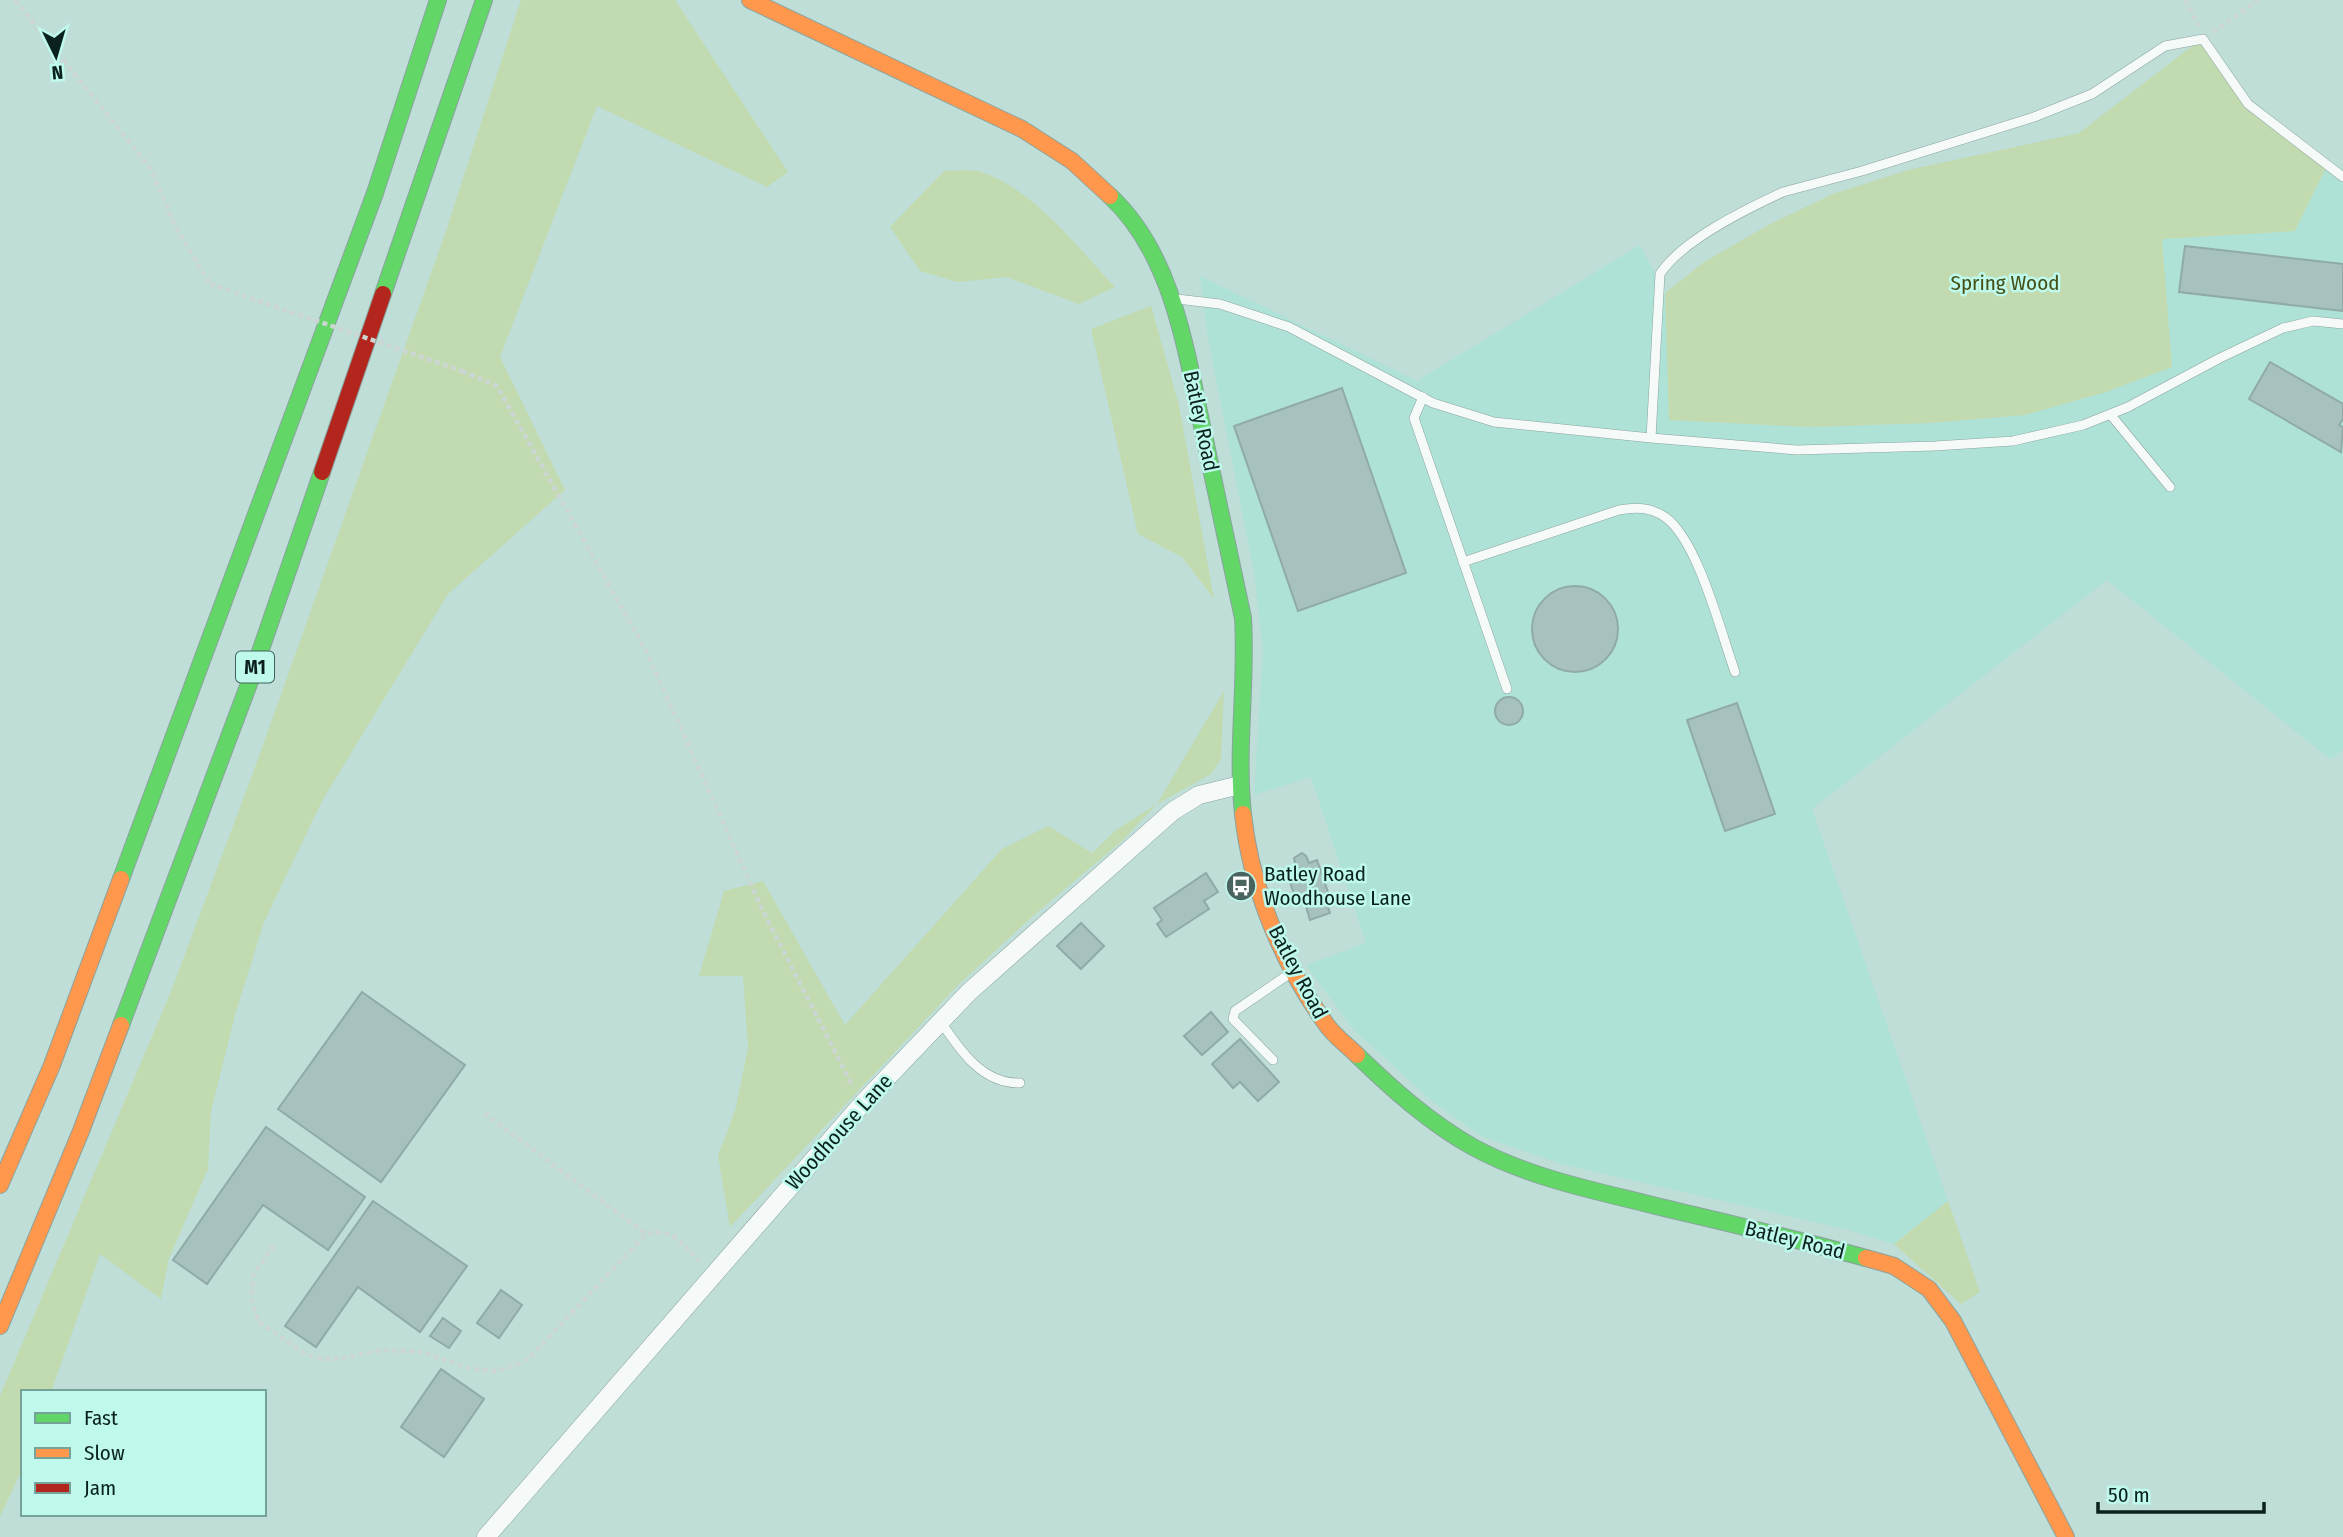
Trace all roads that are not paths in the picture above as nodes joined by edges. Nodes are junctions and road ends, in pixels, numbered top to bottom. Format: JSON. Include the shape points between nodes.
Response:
{"nodes":[{"id":1,"x":438,"y":0,"type":"edge"},
{"id":2,"x":484,"y":0,"type":"edge"},
{"id":3,"x":750,"y":0,"type":"edge"},
{"id":4,"x":776,"y":6,"type":"edge"},
{"id":5,"x":2343,"y":177,"type":"edge"},
{"id":6,"x":1172,"y":298,"type":"junction"},
{"id":7,"x":2343,"y":324,"type":"edge"},
{"id":8,"x":1423,"y":397,"type":"junction"},
{"id":9,"x":2110,"y":414,"type":"junction"},
{"id":10,"x":1651,"y":438,"type":"junction"},
{"id":11,"x":2170,"y":487,"type":"dead end"},
{"id":12,"x":1464,"y":562,"type":"junction"},
{"id":13,"x":1735,"y":672,"type":"dead end"},
{"id":14,"x":1507,"y":689,"type":"dead end"},
{"id":15,"x":1240,"y":785,"type":"junction"},
{"id":16,"x":1294,"y":971,"type":"junction"},
{"id":17,"x":941,"y":1022,"type":"junction"},
{"id":18,"x":1273,"y":1060,"type":"dead end"},
{"id":19,"x":1020,"y":1083,"type":"dead end"},
{"id":20,"x":0,"y":1185,"type":"edge"},
{"id":21,"x":0,"y":1325,"type":"edge"},
{"id":22,"x":486,"y":1537,"type":"edge"},
{"id":23,"x":2066,"y":1537,"type":"edge"}],
"edges":[{"from":1,"to":20,"type":"main road","number":"M1","via":[[370,206],[52,1066]]},
{"from":2,"to":21,"type":"main road","number":"M1","via":[[250,681],[81,1131]]},
{"from":3,"to":4,"type":"main road","name":"Batley Road"},
{"from":4,"to":6,"type":"main road","name":"Batley Road","via":[[1022,129],[1072,161],[1121,205],[1152,252]]},
{"from":5,"to":10,"type":"lane","via":[[2248,104],[2203,39],[2165,46],[2092,94],[2034,117],[1783,192],[1695,241],[1660,274]]},
{"from":6,"to":8,"type":"lane","via":[[1220,304],[1289,327]]},
{"from":6,"to":15,"type":"main road","name":"Batley Road","via":[[1242,618]]},
{"from":7,"to":9,"type":"lane","via":[[2313,321],[2283,328]]},
{"from":8,"to":10,"type":"lane","via":[[1494,422]]},
{"from":8,"to":12,"type":"lane","via":[[1414,418]]},
{"from":9,"to":10,"type":"lane","via":[[2013,441],[1935,446],[1797,450]]},
{"from":9,"to":11,"type":"lane"},
{"from":12,"to":13,"type":"lane","via":[[1619,510],[1653,510],[1679,531],[1698,566]]},
{"from":12,"to":14,"type":"lane"},
{"from":15,"to":16,"type":"main road","name":"Batley Road","via":[[1258,884],[1276,940]]},
{"from":15,"to":17,"type":"street","name":"Woodhouse Lane","via":[[1199,795],[1172,811]]},
{"from":16,"to":18,"type":"lane","via":[[1235,1011],[1233,1019]]},
{"from":16,"to":23,"type":"main road","name":"Batley Road","via":[[1327,1026],[1383,1081],[1474,1147],[1535,1174],[1598,1192],[1894,1266],[1928,1289],[1953,1321]]},
{"from":17,"to":19,"type":"lane","via":[[976,1066],[998,1081]]},
{"from":17,"to":22,"type":"street","name":"Woodhouse Lane","via":[[862,1104]]}]}
